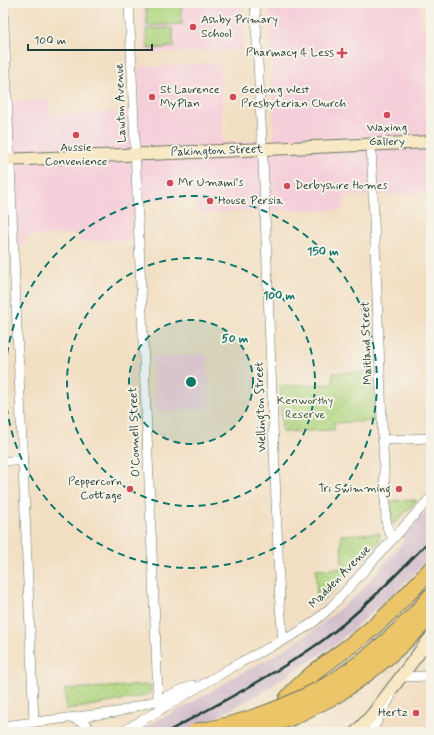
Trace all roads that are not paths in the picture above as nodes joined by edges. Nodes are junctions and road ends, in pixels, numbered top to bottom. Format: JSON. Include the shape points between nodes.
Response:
{"nodes":[{"id":1,"x":3,"y":3,"type":"edge"},
{"id":2,"x":129,"y":3,"type":"edge"},
{"id":3,"x":255,"y":3,"type":"edge"},
{"id":4,"x":431,"y":142,"type":"edge"},
{"id":5,"x":371,"y":144,"type":"junction"},
{"id":6,"x":262,"y":149,"type":"junction"},
{"id":7,"x":135,"y":154,"type":"junction"},
{"id":8,"x":7,"y":159,"type":"edge"},
{"id":9,"x":431,"y":438,"type":"edge"},
{"id":10,"x":382,"y":440,"type":"junction"},
{"id":11,"x":3,"y":461,"type":"edge"},
{"id":12,"x":22,"y":461,"type":"junction"},
{"id":13,"x":431,"y":497,"type":"edge"},
{"id":14,"x":393,"y":538,"type":"junction"},
{"id":15,"x":431,"y":570,"type":"edge"},
{"id":16,"x":431,"y":596,"type":"edge"},
{"id":17,"x":431,"y":615,"type":"edge"},
{"id":18,"x":431,"y":637,"type":"edge"},
{"id":19,"x":283,"y":641,"type":"junction"},
{"id":20,"x":231,"y":668,"type":"junction"},
{"id":21,"x":431,"y":676,"type":"edge"},
{"id":22,"x":400,"y":678,"type":"junction"},
{"id":23,"x":333,"y":689,"type":"junction"},
{"id":24,"x":287,"y":698,"type":"dead end"},
{"id":25,"x":158,"y":700,"type":"junction"},
{"id":26,"x":162,"y":709,"type":"junction"},
{"id":27,"x":73,"y":718,"type":"junction"},
{"id":28,"x":34,"y":722,"type":"junction"},
{"id":29,"x":3,"y":726,"type":"edge"},
{"id":30,"x":91,"y":732,"type":"edge"},
{"id":31,"x":122,"y":732,"type":"edge"},
{"id":32,"x":195,"y":732,"type":"edge"},
{"id":33,"x":250,"y":732,"type":"edge"},
{"id":34,"x":356,"y":732,"type":"edge"},
{"id":35,"x":371,"y":732,"type":"edge"}],
"edges":[{"from":1,"to":8,"type":"street"},
{"from":2,"to":7,"type":"street","name":"Lawton Avenue"},
{"from":3,"to":6,"type":"street","name":"Wellington Street"},
{"from":4,"to":5,"type":"street","name":"Pakington Street"},
{"from":5,"to":6,"type":"street","name":"Pakington Street"},
{"from":5,"to":10,"type":"street","name":"Maitland Street"},
{"from":6,"to":7,"type":"street","name":"Pakington Street"},
{"from":6,"to":19,"type":"street","name":"Wellington Street"},
{"from":7,"to":8,"type":"street","name":"Pakington Street"},
{"from":7,"to":25,"type":"street","name":"O'Connell Street"},
{"from":8,"to":12,"type":"street"},
{"from":9,"to":10,"type":"street"},
{"from":10,"to":14,"type":"street","name":"Maitland Street","via":[[386,520]]},
{"from":11,"to":12,"type":"street"},
{"from":12,"to":28,"type":"street"},
{"from":13,"to":14,"type":"street","name":"Madden Avenue"},
{"from":14,"to":19,"type":"street","name":"Madden Avenue","via":[[331,607],[308,626]]},
{"from":15,"to":24,"type":"highway","via":[[370,630],[300,683]]},
{"from":16,"to":23,"type":"highway","via":[[397,633]]},
{"from":17,"to":23,"type":"highway","via":[[370,672]]},
{"from":18,"to":22,"type":"street"},
{"from":19,"to":20,"type":"street","name":"Madden Avenue"},
{"from":20,"to":25,"type":"street","name":"Madden Avenue"},
{"from":20,"to":26,"type":"street","name":"Madden Avenue"},
{"from":21,"to":22,"type":"street"},
{"from":22,"to":34,"type":"street"},
{"from":22,"to":35,"type":"street"},
{"from":23,"to":32,"type":"highway","bridge":true,"via":[[313,693],[232,725]]},
{"from":23,"to":33,"type":"highway","bridge":true,"via":[[292,717]]},
{"from":25,"to":26,"type":"street","name":"O'Connell Street"},
{"from":25,"to":27,"type":"street","name":"Madden Avenue","via":[[117,712]]},
{"from":26,"to":31,"type":"street","name":"Madden Avenue"},
{"from":27,"to":28,"type":"street","name":"Madden Avenue"},
{"from":27,"to":30,"type":"street","via":[[86,724]]},
{"from":28,"to":29,"type":"street","name":"Madden Avenue"}]}
